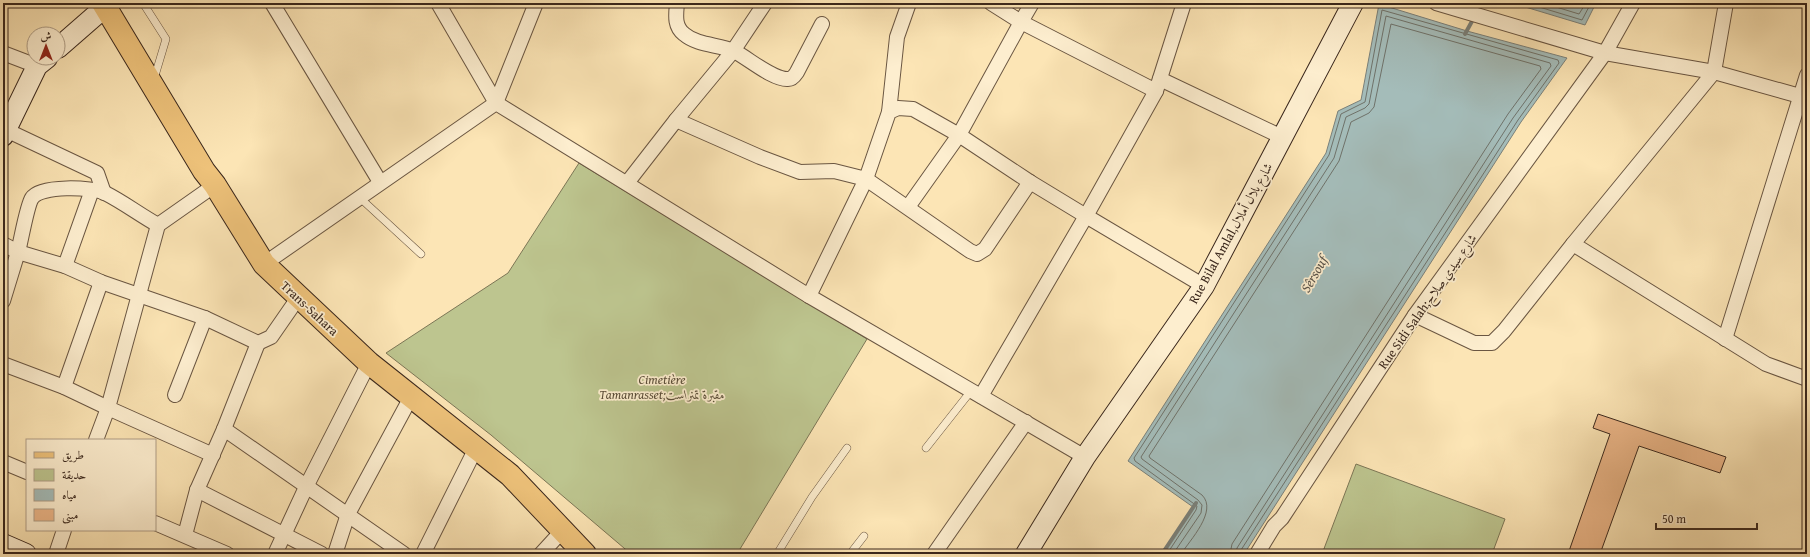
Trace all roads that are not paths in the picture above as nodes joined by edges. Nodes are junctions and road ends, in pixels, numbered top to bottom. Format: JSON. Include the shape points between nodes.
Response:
{"nodes":[{"id":1,"x":144,"y":3,"type":"edge"},
{"id":2,"x":272,"y":3,"type":"edge"},
{"id":3,"x":438,"y":3,"type":"edge"},
{"id":4,"x":536,"y":3,"type":"edge"},
{"id":5,"x":676,"y":3,"type":"edge"},
{"id":6,"x":765,"y":3,"type":"edge"},
{"id":7,"x":909,"y":3,"type":"edge"},
{"id":8,"x":991,"y":3,"type":"edge"},
{"id":9,"x":1032,"y":3,"type":"edge"},
{"id":10,"x":1184,"y":3,"type":"edge"},
{"id":11,"x":1353,"y":3,"type":"edge"},
{"id":12,"x":1436,"y":3,"type":"edge"},
{"id":13,"x":1633,"y":3,"type":"edge"},
{"id":14,"x":1726,"y":3,"type":"edge"},
{"id":15,"x":104,"y":5,"type":"edge"},
{"id":16,"x":1021,"y":22,"type":"junction"},
{"id":17,"x":822,"y":24,"type":"dead end"},
{"id":18,"x":66,"y":41,"type":"edge"},
{"id":19,"x":733,"y":51,"type":"junction"},
{"id":20,"x":3,"y":53,"type":"edge"},
{"id":21,"x":1605,"y":53,"type":"junction"},
{"id":22,"x":26,"y":58,"type":"edge"},
{"id":23,"x":40,"y":66,"type":"edge"},
{"id":24,"x":1714,"y":72,"type":"junction"},
{"id":25,"x":1807,"y":75,"type":"edge"},
{"id":26,"x":153,"y":85,"type":"junction"},
{"id":27,"x":1158,"y":85,"type":"junction"},
{"id":28,"x":1804,"y":97,"type":"edge"},
{"id":29,"x":496,"y":102,"type":"junction"},
{"id":30,"x":890,"y":112,"type":"junction"},
{"id":31,"x":676,"y":120,"type":"junction"},
{"id":32,"x":5,"y":133,"type":"edge"},
{"id":33,"x":959,"y":135,"type":"junction"},
{"id":34,"x":1282,"y":137,"type":"junction"},
{"id":35,"x":866,"y":179,"type":"junction"},
{"id":36,"x":380,"y":182,"type":"junction"},
{"id":37,"x":1030,"y":182,"type":"junction"},
{"id":38,"x":627,"y":183,"type":"junction"},
{"id":39,"x":215,"y":185,"type":"junction"},
{"id":40,"x":98,"y":191,"type":"junction"},
{"id":41,"x":359,"y":197,"type":"junction"},
{"id":42,"x":908,"y":207,"type":"junction"},
{"id":43,"x":1086,"y":216,"type":"junction"},
{"id":44,"x":158,"y":225,"type":"junction"},
{"id":45,"x":3,"y":244,"type":"edge"},
{"id":46,"x":1573,"y":244,"type":"junction"},
{"id":47,"x":18,"y":252,"type":"junction"},
{"id":48,"x":421,"y":254,"type":"dead end"},
{"id":49,"x":264,"y":264,"type":"junction"},
{"id":50,"x":65,"y":266,"type":"junction"},
{"id":51,"x":101,"y":282,"type":"junction"},
{"id":52,"x":1204,"y":286,"type":"junction"},
{"id":53,"x":139,"y":293,"type":"junction"},
{"id":54,"x":809,"y":296,"type":"junction"},
{"id":55,"x":298,"y":298,"type":"junction"},
{"id":56,"x":3,"y":301,"type":"edge"},
{"id":57,"x":1415,"y":315,"type":"junction"},
{"id":58,"x":206,"y":318,"type":"junction"},
{"id":59,"x":1725,"y":339,"type":"junction"},
{"id":60,"x":258,"y":343,"type":"junction"},
{"id":61,"x":368,"y":363,"type":"junction"},
{"id":62,"x":3,"y":364,"type":"edge"},
{"id":63,"x":1807,"y":380,"type":"edge"},
{"id":64,"x":64,"y":387,"type":"junction"},
{"id":65,"x":976,"y":393,"type":"junction"},
{"id":66,"x":175,"y":395,"type":"dead end"},
{"id":67,"x":411,"y":396,"type":"junction"},
{"id":68,"x":108,"y":408,"type":"junction"},
{"id":69,"x":1026,"y":422,"type":"junction"},
{"id":70,"x":224,"y":429,"type":"junction"},
{"id":71,"x":96,"y":439,"type":"edge"},
{"id":72,"x":476,"y":448,"type":"junction"},
{"id":73,"x":847,"y":448,"type":"dead end"},
{"id":74,"x":926,"y":448,"type":"dead end"},
{"id":75,"x":212,"y":455,"type":"junction"},
{"id":76,"x":1085,"y":457,"type":"junction"},
{"id":77,"x":3,"y":462,"type":"edge"},
{"id":78,"x":26,"y":472,"type":"edge"},
{"id":79,"x":306,"y":485,"type":"junction"},
{"id":80,"x":197,"y":490,"type":"junction"},
{"id":81,"x":348,"y":514,"type":"junction"},
{"id":82,"x":156,"y":523,"type":"edge"},
{"id":83,"x":563,"y":530,"type":"junction"},
{"id":84,"x":64,"y":531,"type":"edge"},
{"id":85,"x":185,"y":535,"type":"junction"},
{"id":86,"x":284,"y":535,"type":"junction"},
{"id":87,"x":864,"y":536,"type":"dead end"},
{"id":88,"x":3,"y":544,"type":"edge"},
{"id":89,"x":26,"y":554,"type":"edge"},
{"id":90,"x":56,"y":554,"type":"edge"},
{"id":91,"x":227,"y":554,"type":"edge"},
{"id":92,"x":275,"y":554,"type":"edge"},
{"id":93,"x":322,"y":554,"type":"edge"},
{"id":94,"x":335,"y":554,"type":"edge"},
{"id":95,"x":404,"y":554,"type":"edge"},
{"id":96,"x":423,"y":554,"type":"edge"},
{"id":97,"x":541,"y":554,"type":"edge"},
{"id":98,"x":585,"y":554,"type":"edge"},
{"id":99,"x":777,"y":554,"type":"edge"},
{"id":100,"x":850,"y":554,"type":"edge"},
{"id":101,"x":934,"y":554,"type":"edge"},
{"id":102,"x":1026,"y":554,"type":"edge"},
{"id":103,"x":1257,"y":554,"type":"edge"}],
"edges":[{"from":1,"to":26,"type":"lane","via":[[166,40]]},
{"from":2,"to":36,"type":"street"},
{"from":3,"to":29,"type":"street"},
{"from":4,"to":29,"type":"street"},
{"from":5,"to":19,"type":"street","via":[[675,22],[684,34],[702,44]]},
{"from":6,"to":19,"type":"street"},
{"from":7,"to":30,"type":"street","via":[[897,37]]},
{"from":8,"to":16,"type":"street"},
{"from":9,"to":16,"type":"street"},
{"from":10,"to":27,"type":"street"},
{"from":11,"to":34,"type":"main road","name":"Rue Bilal Amlal,شارع بلال أملال"},
{"from":12,"to":21,"type":"street"},
{"from":13,"to":21,"type":"street","name":"Rue Sidi Salah;شارع سيدي صلاح"},
{"from":14,"to":24,"type":"street"},
{"from":15,"to":18,"type":"main road"},
{"from":15,"to":26,"type":"main road","name":"Trans-Sahara"},
{"from":16,"to":27,"type":"street"},
{"from":16,"to":33,"type":"street"},
{"from":17,"to":19,"type":"street","via":[[792,78],[787,80],[777,77]]},
{"from":19,"to":31,"type":"street"},
{"from":20,"to":22,"type":"street"},
{"from":21,"to":24,"type":"street"},
{"from":21,"to":57,"type":"street","name":"Rue Sidi Salah;شارع سيدي صلاح"},
{"from":23,"to":32,"type":"main road"},
{"from":24,"to":28,"type":"street"},
{"from":24,"to":46,"type":"street"},
{"from":25,"to":28,"type":"street"},
{"from":26,"to":39,"type":"main road","name":"Trans-Sahara"},
{"from":27,"to":34,"type":"street"},
{"from":27,"to":43,"type":"street"},
{"from":28,"to":59,"type":"street"},
{"from":29,"to":36,"type":"street"},
{"from":29,"to":38,"type":"street"},
{"from":30,"to":33,"type":"street","via":[[898,108],[913,109]]},
{"from":30,"to":35,"type":"street"},
{"from":31,"to":35,"type":"street","via":[[800,172],[834,171]]},
{"from":31,"to":38,"type":"street"},
{"from":32,"to":40,"type":"street","via":[[97,173]]},
{"from":33,"to":37,"type":"street"},
{"from":33,"to":42,"type":"street"},
{"from":34,"to":52,"type":"main road","name":"Rue Bilal Amlal,شارع بلال أملال"},
{"from":35,"to":42,"type":"street"},
{"from":35,"to":54,"type":"street"},
{"from":36,"to":41,"type":"street"},
{"from":37,"to":42,"type":"street","via":[[985,249],[977,254]]},
{"from":37,"to":43,"type":"street"},
{"from":38,"to":54,"type":"street"},
{"from":39,"to":44,"type":"street"},
{"from":39,"to":49,"type":"main road","name":"Trans-Sahara"},
{"from":40,"to":44,"type":"street"},
{"from":40,"to":47,"type":"street","via":[[38,192],[31,198]]},
{"from":40,"to":50,"type":"street"},
{"from":41,"to":48,"type":"lane"},
{"from":41,"to":49,"type":"street"},
{"from":43,"to":52,"type":"street"},
{"from":43,"to":65,"type":"street"},
{"from":44,"to":53,"type":"street"},
{"from":45,"to":47,"type":"street"},
{"from":46,"to":57,"type":"street","via":[[1492,343],[1474,343]]},
{"from":46,"to":59,"type":"street"},
{"from":47,"to":50,"type":"street"},
{"from":47,"to":56,"type":"street"},
{"from":49,"to":55,"type":"main road","name":"Trans-Sahara"},
{"from":50,"to":51,"type":"street"},
{"from":51,"to":53,"type":"street"},
{"from":51,"to":64,"type":"street"},
{"from":52,"to":76,"type":"main road","name":"Rue Bilal Amlal,شارع بلال أملال"},
{"from":53,"to":58,"type":"street"},
{"from":53,"to":68,"type":"street"},
{"from":54,"to":65,"type":"street"},
{"from":55,"to":60,"type":"street","via":[[271,337]]},
{"from":55,"to":61,"type":"main road","name":"Trans-Sahara"},
{"from":57,"to":103,"type":"street","name":"Rue Sidi Salah;شارع سيدي صلاح"},
{"from":58,"to":60,"type":"street"},
{"from":58,"to":66,"type":"street"},
{"from":59,"to":63,"type":"street","via":[[1766,364]]},
{"from":60,"to":70,"type":"street"},
{"from":61,"to":67,"type":"main road","name":"Trans-Sahara"},
{"from":61,"to":79,"type":"street"},
{"from":62,"to":64,"type":"street"},
{"from":64,"to":68,"type":"street"},
{"from":65,"to":69,"type":"street"},
{"from":65,"to":74,"type":"lane"},
{"from":67,"to":72,"type":"main road","name":"Trans-Sahara"},
{"from":67,"to":81,"type":"street"},
{"from":68,"to":71,"type":"street"},
{"from":68,"to":75,"type":"street"},
{"from":69,"to":76,"type":"street"},
{"from":69,"to":101,"type":"street"},
{"from":70,"to":75,"type":"street"},
{"from":70,"to":79,"type":"street"},
{"from":72,"to":83,"type":"main road","name":"Trans-Sahara","via":[[510,475]]},
{"from":72,"to":96,"type":"street"},
{"from":73,"to":99,"type":"lane","via":[[812,497]]},
{"from":75,"to":80,"type":"street"},
{"from":76,"to":102,"type":"main road","name":"Rue Bilal Amlal,شارع بلال أملال"},
{"from":77,"to":78,"type":"street"},
{"from":79,"to":81,"type":"street"},
{"from":79,"to":86,"type":"street"},
{"from":80,"to":85,"type":"street"},
{"from":80,"to":86,"type":"street"},
{"from":81,"to":94,"type":"street"},
{"from":81,"to":95,"type":"street"},
{"from":82,"to":85,"type":"street"},
{"from":83,"to":97,"type":"street"},
{"from":83,"to":98,"type":"main road","name":"Trans-Sahara"},
{"from":84,"to":90,"type":"street"},
{"from":85,"to":91,"type":"street"},
{"from":86,"to":92,"type":"street"},
{"from":86,"to":93,"type":"street"},
{"from":87,"to":100,"type":"lane"},
{"from":88,"to":89,"type":"main road"}]}
